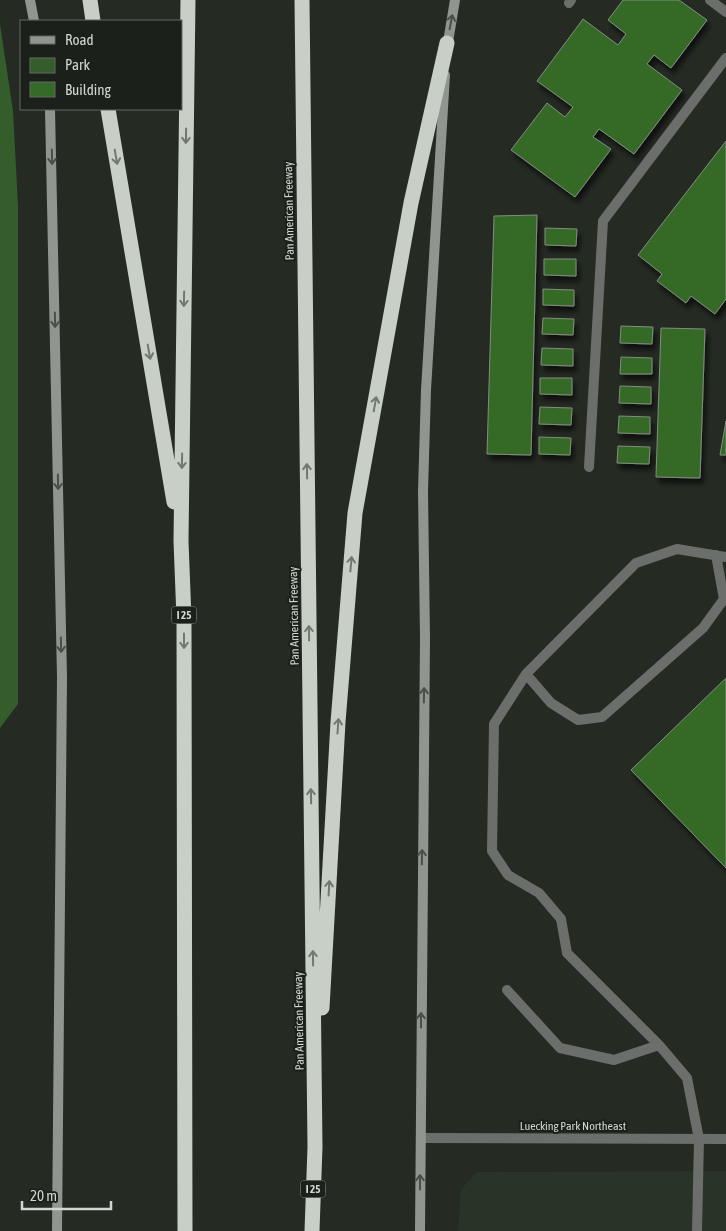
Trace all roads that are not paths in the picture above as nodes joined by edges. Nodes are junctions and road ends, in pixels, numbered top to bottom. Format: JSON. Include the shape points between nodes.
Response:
{"nodes":[{"id":1,"x":30,"y":0,"type":"edge"},
{"id":2,"x":90,"y":0,"type":"edge"},
{"id":3,"x":188,"y":0,"type":"edge"},
{"id":4,"x":302,"y":0,"type":"edge"},
{"id":5,"x":455,"y":0,"type":"edge"},
{"id":6,"x":710,"y":0,"type":"edge"},
{"id":7,"x":726,"y":12,"type":"edge"},
{"id":8,"x":34,"y":20,"type":"edge"},
{"id":9,"x":94,"y":20,"type":"edge"},
{"id":10,"x":447,"y":43,"type":"junction"},
{"id":11,"x":726,"y":58,"type":"edge"},
{"id":12,"x":50,"y":110,"type":"edge"},
{"id":13,"x":108,"y":110,"type":"edge"},
{"id":14,"x":589,"y":467,"type":"dead end"},
{"id":15,"x":181,"y":541,"type":"junction"},
{"id":16,"x":721,"y":556,"type":"edge"},
{"id":17,"x":526,"y":674,"type":"junction"},
{"id":18,"x":508,"y":990,"type":"dead end"},
{"id":19,"x":659,"y":1045,"type":"junction"},
{"id":20,"x":421,"y":1138,"type":"junction"},
{"id":21,"x":699,"y":1139,"type":"junction"},
{"id":22,"x":726,"y":1139,"type":"edge"},
{"id":23,"x":315,"y":1147,"type":"junction"},
{"id":24,"x":57,"y":1231,"type":"edge"},
{"id":25,"x":184,"y":1231,"type":"edge"},
{"id":26,"x":312,"y":1231,"type":"edge"},
{"id":27,"x":420,"y":1231,"type":"edge"},
{"id":28,"x":698,"y":1231,"type":"edge"}],
"edges":[{"from":1,"to":8,"type":"main road"},
{"from":2,"to":9,"type":"highway"},
{"from":3,"to":15,"type":"highway","number":"I 25","one_way":true},
{"from":23,"to":4,"type":"highway","name":"Pan American Freeway","number":"I 25","one_way":true},
{"from":10,"to":5,"type":"main road","one_way":true},
{"from":6,"to":7,"type":"street"},
{"from":20,"to":10,"type":"main road","one_way":true,"via":[[423,491]]},
{"from":23,"to":10,"type":"highway","one_way":true,"via":[[338,722],[355,513],[412,203]]},
{"from":11,"to":14,"type":"street","via":[[603,221]]},
{"from":12,"to":24,"type":"main road","one_way":true,"via":[[62,677]]},
{"from":13,"to":15,"type":"highway","one_way":true},
{"from":15,"to":25,"type":"highway","number":"I 25","one_way":true,"via":[[184,620]]},
{"from":16,"to":17,"type":"street","via":[[677,549],[636,563]]},
{"from":16,"to":17,"type":"street","via":[[724,599],[702,628],[602,717],[578,720],[551,703]]},
{"from":17,"to":19,"type":"street","via":[[494,724],[492,851],[508,875],[539,893],[561,919],[567,953]]},
{"from":18,"to":19,"type":"street","via":[[560,1048],[614,1060]]},
{"from":19,"to":21,"type":"street","via":[[687,1078]]},
{"from":20,"to":21,"type":"street","name":"Luecking Park Northeast"},
{"from":27,"to":20,"type":"main road","one_way":true},
{"from":21,"to":22,"type":"street","name":"Luecking Park Northeast"},
{"from":21,"to":28,"type":"street"},
{"from":23,"to":26,"type":"highway","name":"Pan American Freeway","number":"I 25"}]}
